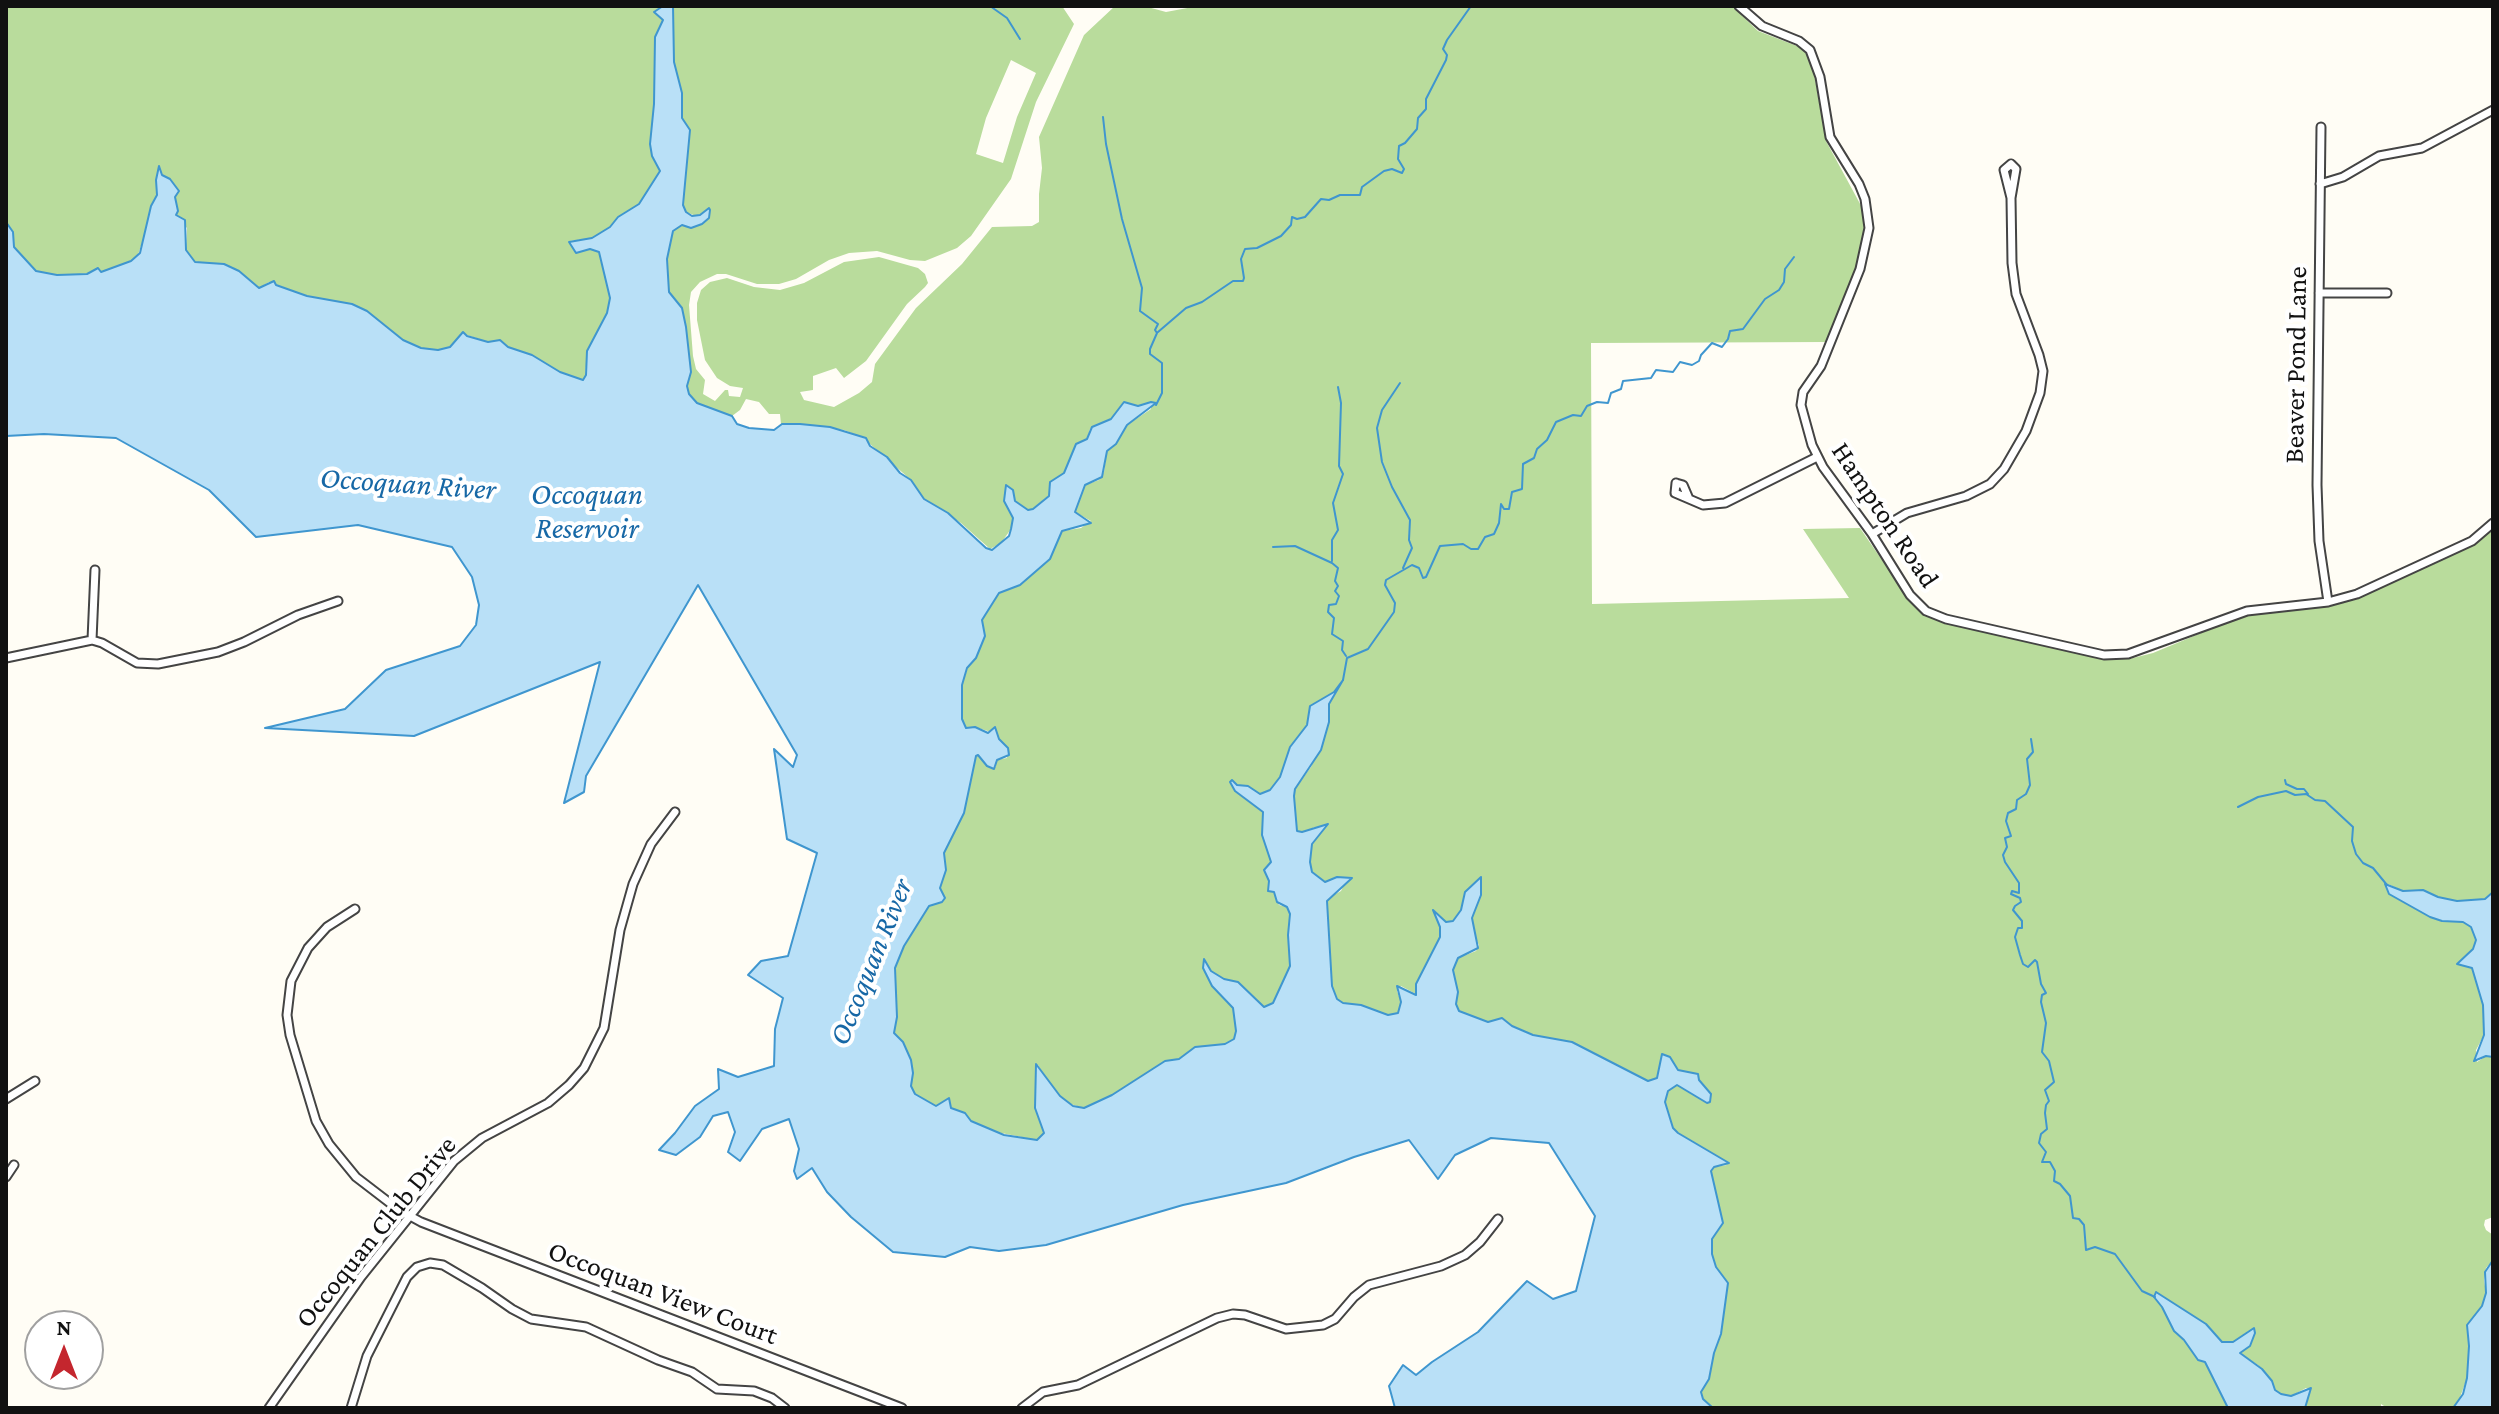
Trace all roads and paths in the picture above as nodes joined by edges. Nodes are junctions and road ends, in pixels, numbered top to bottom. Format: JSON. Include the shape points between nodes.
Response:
{"nodes":[{"id":1,"x":1739,"y":6,"type":"edge"},
{"id":2,"x":2493,"y":110,"type":"edge"},
{"id":3,"x":2321,"y":127,"type":"dead end"},
{"id":4,"x":2320,"y":184,"type":"junction"},
{"id":5,"x":2011,"y":198,"type":"dead end"},
{"id":6,"x":2319,"y":293,"type":"junction"},
{"id":7,"x":2387,"y":293,"type":"dead end"},
{"id":8,"x":1817,"y":457,"type":"junction"},
{"id":9,"x":1689,"y":499,"type":"dead end"},
{"id":10,"x":2493,"y":523,"type":"edge"},
{"id":11,"x":1872,"y":534,"type":"junction"},
{"id":12,"x":95,"y":570,"type":"dead end"},
{"id":13,"x":338,"y":601,"type":"dead end"},
{"id":14,"x":2328,"y":602,"type":"junction"},
{"id":15,"x":92,"y":640,"type":"junction"},
{"id":16,"x":6,"y":658,"type":"edge"},
{"id":17,"x":675,"y":812,"type":"dead end"},
{"id":18,"x":355,"y":909,"type":"dead end"},
{"id":19,"x":35,"y":1081,"type":"dead end"},
{"id":20,"x":6,"y":1099,"type":"edge"},
{"id":21,"x":14,"y":1165,"type":"dead end"},
{"id":22,"x":6,"y":1177,"type":"edge"},
{"id":23,"x":409,"y":1216,"type":"junction"},
{"id":24,"x":1498,"y":1219,"type":"dead end"},
{"id":25,"x":269,"y":1408,"type":"edge"},
{"id":26,"x":351,"y":1408,"type":"edge"},
{"id":27,"x":785,"y":1408,"type":"edge"},
{"id":28,"x":902,"y":1408,"type":"edge"},
{"id":29,"x":1022,"y":1408,"type":"edge"}],
"edges":[{"from":1,"to":8,"type":"street","name":"Hampton Road","via":[[1762,26],[1810,50],[1830,137],[1859,184],[1868,214],[1866,247],[1851,297],[1821,366],[1803,392],[1802,413]]},
{"from":2,"to":4,"type":"street","via":[[2422,148],[2379,156]]},
{"from":3,"to":4,"type":"street","name":"Beaver Pond Lane"},
{"from":4,"to":6,"type":"street","name":"Beaver Pond Lane"},
{"from":5,"to":11,"type":"street","via":[[2013,277],[2043,371],[2026,431],[1990,484],[1915,509]]},
{"from":6,"to":7,"type":"street"},
{"from":6,"to":14,"type":"street","name":"Beaver Pond Lane","via":[[2317,514]]},
{"from":8,"to":9,"type":"street","via":[[1725,503],[1703,505]]},
{"from":8,"to":11,"type":"street","name":"Hampton Road"},
{"from":10,"to":14,"type":"street","name":"Hampton Road","via":[[2463,545],[2365,591]]},
{"from":11,"to":14,"type":"street","name":"Hampton Road","via":[[1910,595],[1935,616],[2104,655],[2137,652],[2247,611]]},
{"from":12,"to":15,"type":"street"},
{"from":13,"to":15,"type":"street","via":[[218,652],[158,664],[137,663]]},
{"from":15,"to":16,"type":"street"},
{"from":17,"to":23,"type":"street","name":"Occoquan Club Drive","via":[[651,844],[633,884],[607,1015],[589,1060],[556,1097],[463,1152]]},
{"from":18,"to":23,"type":"street","name":"Occoquan View Court","via":[[327,927],[302,956],[289,991],[288,1025],[322,1133],[356,1177]]},
{"from":19,"to":20,"type":"street"},
{"from":21,"to":22,"type":"street"},
{"from":23,"to":25,"type":"street","name":"Occoquan Club Drive"},
{"from":23,"to":28,"type":"street","name":"Occoquan View Court"},
{"from":24,"to":29,"type":"street","via":[[1465,1255],[1369,1285],[1323,1325],[1286,1329],[1245,1315],[1217,1318],[1078,1385],[1043,1392]]},
{"from":26,"to":27,"type":"street","via":[[367,1356],[407,1277],[430,1263],[443,1265],[531,1319],[597,1331],[692,1372],[717,1389],[754,1391]]}]}
